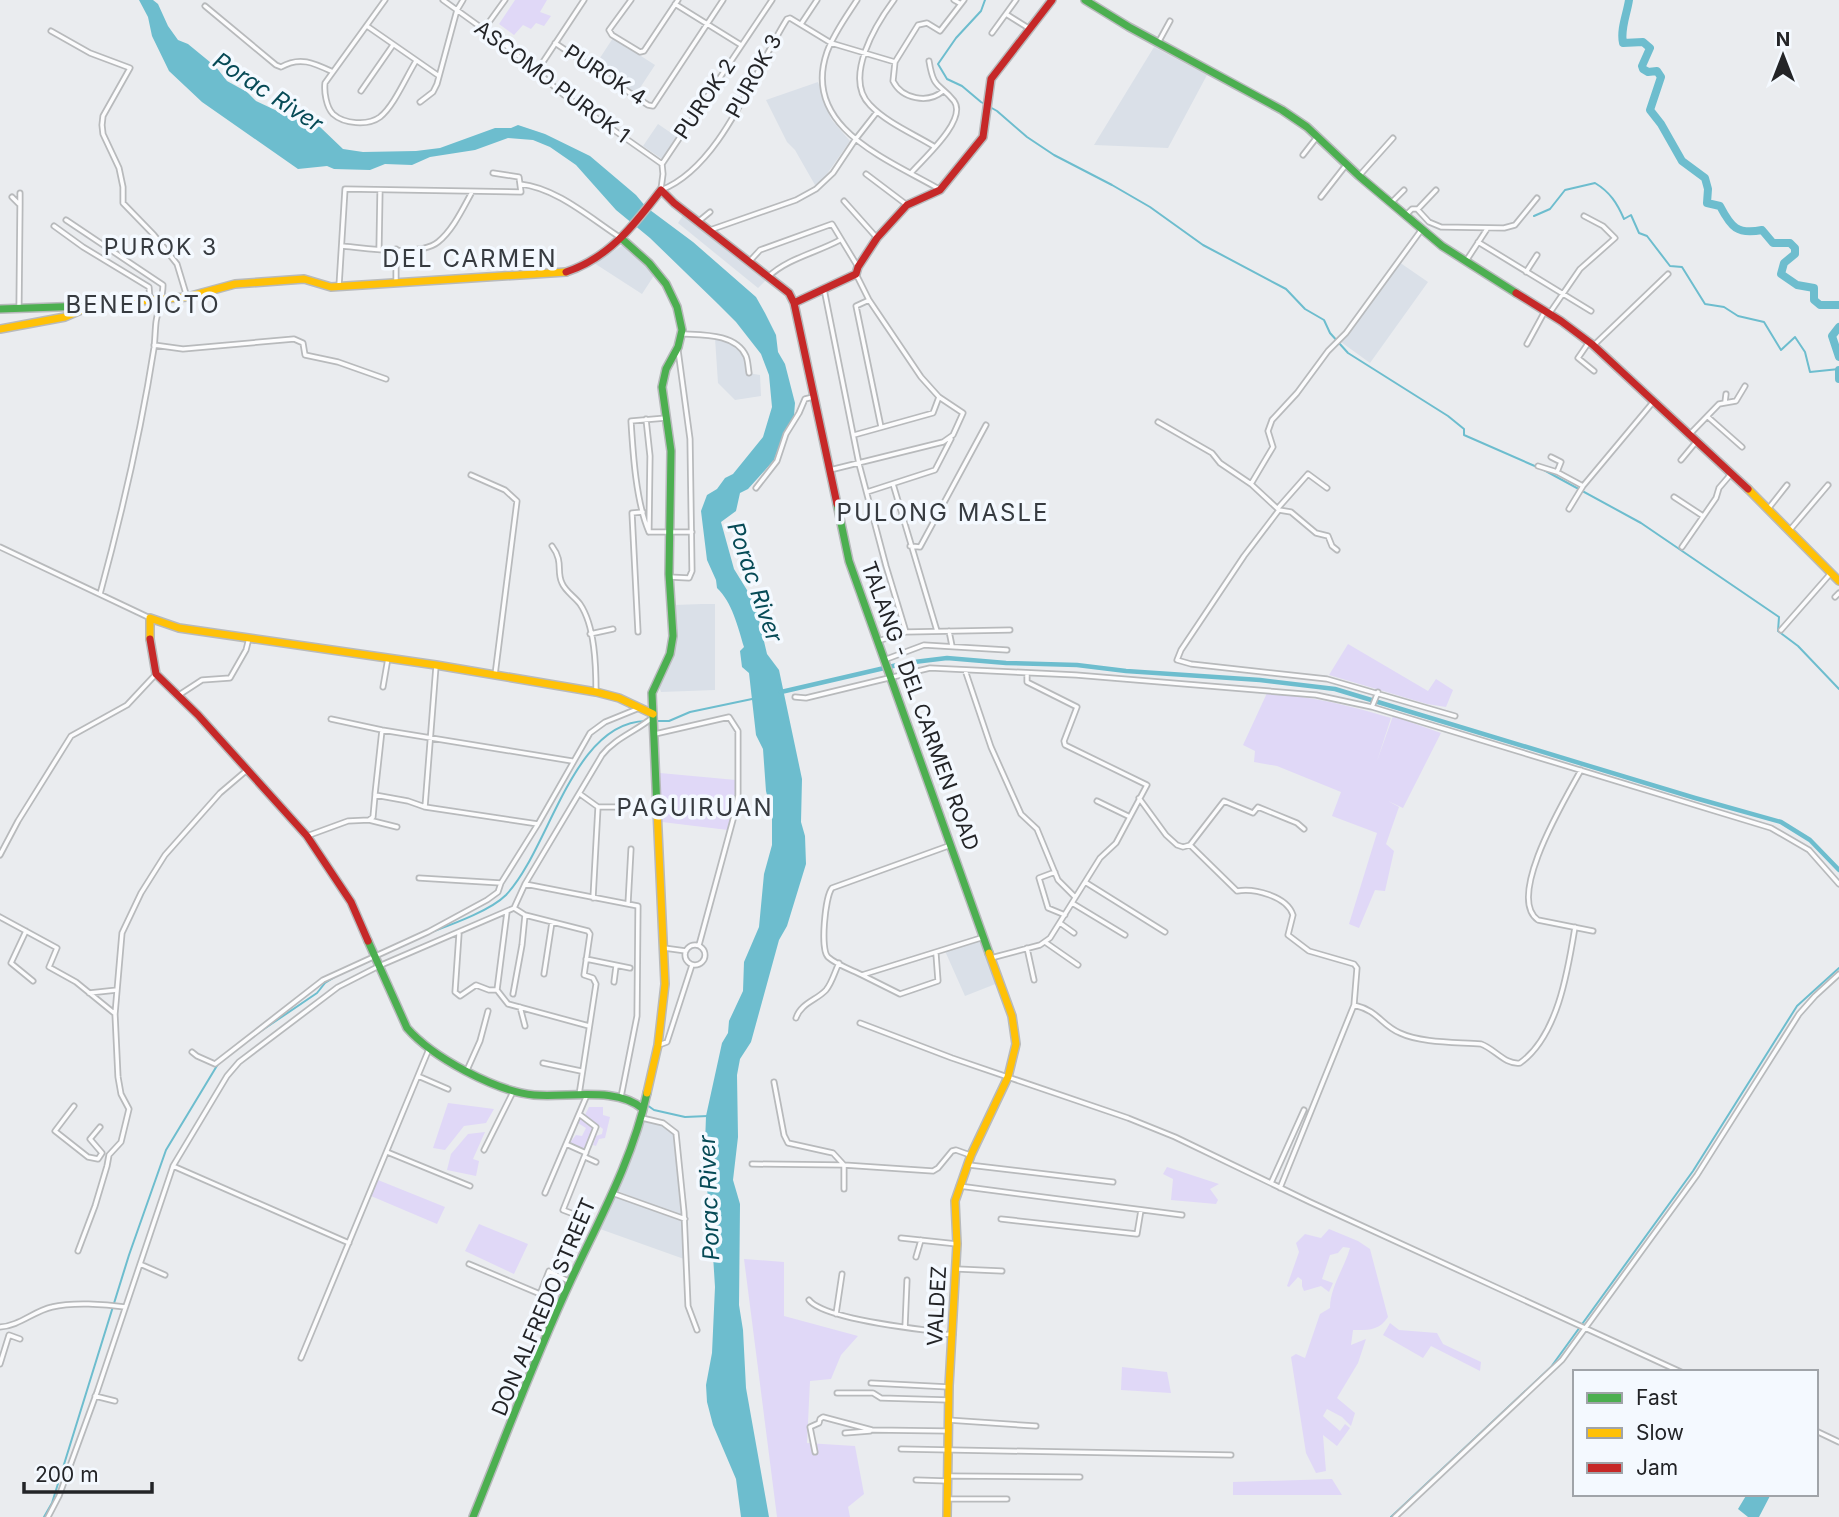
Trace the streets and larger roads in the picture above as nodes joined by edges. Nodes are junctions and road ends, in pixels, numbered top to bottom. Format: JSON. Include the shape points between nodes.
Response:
{"nodes":[{"id":1,"x":386,"y":0,"type":"edge"},
{"id":2,"x":443,"y":0,"type":"edge"},
{"id":3,"x":463,"y":0,"type":"edge"},
{"id":4,"x":505,"y":0,"type":"edge"},
{"id":5,"x":584,"y":0,"type":"edge"},
{"id":6,"x":631,"y":0,"type":"edge"},
{"id":7,"x":723,"y":0,"type":"edge"},
{"id":8,"x":772,"y":0,"type":"edge"},
{"id":9,"x":817,"y":0,"type":"edge"},
{"id":10,"x":857,"y":0,"type":"edge"},
{"id":11,"x":894,"y":0,"type":"edge"},
{"id":12,"x":954,"y":0,"type":"edge"},
{"id":13,"x":1016,"y":0,"type":"edge"},
{"id":14,"x":1052,"y":0,"type":"edge"},
{"id":15,"x":1085,"y":0,"type":"edge"},
{"id":16,"x":676,"y":2,"type":"edge"},
{"id":17,"x":962,"y":2,"type":"edge"},
{"id":18,"x":205,"y":6,"type":"dead end"},
{"id":19,"x":457,"y":9,"type":"junction"},
{"id":20,"x":1006,"y":14,"type":"junction"},
{"id":21,"x":1170,"y":21,"type":"dead end"},
{"id":22,"x":708,"y":24,"type":"junction"},
{"id":23,"x":801,"y":24,"type":"junction"},
{"id":24,"x":366,"y":26,"type":"junction"},
{"id":25,"x":484,"y":29,"type":"junction"},
{"id":26,"x":1030,"y":29,"type":"junction"},
{"id":27,"x":51,"y":31,"type":"dead end"},
{"id":28,"x":992,"y":33,"type":"dead end"},
{"id":29,"x":555,"y":43,"type":"junction"},
{"id":30,"x":831,"y":43,"type":"junction"},
{"id":31,"x":1158,"y":43,"type":"junction"},
{"id":32,"x":393,"y":45,"type":"junction"},
{"id":33,"x":741,"y":46,"type":"junction"},
{"id":34,"x":864,"y":52,"type":"junction"},
{"id":35,"x":416,"y":61,"type":"junction"},
{"id":36,"x":929,"y":61,"type":"dead end"},
{"id":37,"x":895,"y":62,"type":"junction"},
{"id":38,"x":537,"y":71,"type":"junction"},
{"id":39,"x":332,"y":72,"type":"junction"},
{"id":40,"x":439,"y":76,"type":"junction"},
{"id":41,"x":361,"y":91,"type":"dead end"},
{"id":42,"x":943,"y":91,"type":"junction"},
{"id":43,"x":420,"y":102,"type":"dead end"},
{"id":44,"x":877,"y":112,"type":"junction"},
{"id":45,"x":1317,"y":137,"type":"junction"},
{"id":46,"x":1393,"y":138,"type":"dead end"},
{"id":47,"x":855,"y":140,"type":"junction"},
{"id":48,"x":935,"y":147,"type":"junction"},
{"id":49,"x":1303,"y":155,"type":"dead end"},
{"id":50,"x":662,"y":164,"type":"junction"},
{"id":51,"x":1346,"y":165,"type":"junction"},
{"id":52,"x":493,"y":173,"type":"dead end"},
{"id":53,"x":911,"y":173,"type":"junction"},
{"id":54,"x":866,"y":174,"type":"dead end"},
{"id":55,"x":1359,"y":176,"type":"junction"},
{"id":56,"x":520,"y":184,"type":"junction"},
{"id":57,"x":661,"y":190,"type":"junction"},
{"id":58,"x":940,"y":190,"type":"junction"},
{"id":59,"x":1404,"y":190,"type":"dead end"},
{"id":60,"x":1437,"y":190,"type":"dead end"},
{"id":61,"x":380,"y":191,"type":"junction"},
{"id":62,"x":472,"y":192,"type":"junction"},
{"id":63,"x":20,"y":193,"type":"dead end"},
{"id":64,"x":12,"y":197,"type":"dead end"},
{"id":65,"x":1321,"y":197,"type":"dead end"},
{"id":66,"x":1537,"y":198,"type":"dead end"},
{"id":67,"x":844,"y":201,"type":"dead end"},
{"id":68,"x":1391,"y":203,"type":"junction"},
{"id":69,"x":20,"y":205,"type":"junction"},
{"id":70,"x":908,"y":205,"type":"junction"},
{"id":71,"x":1417,"y":209,"type":"junction"},
{"id":72,"x":710,"y":212,"type":"dead end"},
{"id":73,"x":1405,"y":215,"type":"junction"},
{"id":74,"x":1584,"y":216,"type":"dead end"},
{"id":75,"x":66,"y":220,"type":"dead end"},
{"id":76,"x":699,"y":221,"type":"junction"},
{"id":77,"x":54,"y":226,"type":"dead end"},
{"id":78,"x":1423,"y":229,"type":"junction"},
{"id":79,"x":1487,"y":229,"type":"junction"},
{"id":80,"x":710,"y":230,"type":"junction"},
{"id":81,"x":621,"y":238,"type":"junction"},
{"id":82,"x":877,"y":238,"type":"junction"},
{"id":83,"x":841,"y":239,"type":"junction"},
{"id":84,"x":1478,"y":242,"type":"junction"},
{"id":85,"x":342,"y":246,"type":"junction"},
{"id":86,"x":379,"y":248,"type":"junction"},
{"id":87,"x":396,"y":249,"type":"junction"},
{"id":88,"x":1537,"y":255,"type":"dead end"},
{"id":89,"x":1466,"y":261,"type":"junction"},
{"id":90,"x":749,"y":262,"type":"junction"},
{"id":91,"x":857,"y":271,"type":"junction"},
{"id":92,"x":1526,"y":272,"type":"junction"},
{"id":93,"x":1668,"y":274,"type":"dead end"},
{"id":94,"x":768,"y":277,"type":"junction"},
{"id":95,"x":396,"y":283,"type":"junction"},
{"id":96,"x":340,"y":286,"type":"junction"},
{"id":97,"x":824,"y":289,"type":"junction"},
{"id":98,"x":1561,"y":294,"type":"junction"},
{"id":99,"x":187,"y":297,"type":"junction"},
{"id":100,"x":163,"y":299,"type":"junction"},
{"id":101,"x":150,"y":300,"type":"junction"},
{"id":102,"x":869,"y":300,"type":"junction"},
{"id":103,"x":793,"y":303,"type":"junction"},
{"id":104,"x":93,"y":305,"type":"junction"},
{"id":105,"x":19,"y":307,"type":"junction"},
{"id":106,"x":0,"y":309,"type":"edge"},
{"id":107,"x":1591,"y":310,"type":"dead end"},
{"id":108,"x":1547,"y":312,"type":"junction"},
{"id":109,"x":0,"y":329,"type":"edge"},
{"id":110,"x":684,"y":334,"type":"junction"},
{"id":111,"x":1527,"y":344,"type":"dead end"},
{"id":112,"x":1591,"y":344,"type":"junction"},
{"id":113,"x":154,"y":345,"type":"junction"},
{"id":114,"x":678,"y":350,"type":"junction"},
{"id":115,"x":1594,"y":371,"type":"dead end"},
{"id":116,"x":749,"y":373,"type":"dead end"},
{"id":117,"x":386,"y":379,"type":"dead end"},
{"id":118,"x":1745,"y":386,"type":"dead end"},
{"id":119,"x":1726,"y":394,"type":"dead end"},
{"id":120,"x":813,"y":397,"type":"junction"},
{"id":121,"x":939,"y":397,"type":"junction"},
{"id":122,"x":1654,"y":401,"type":"junction"},
{"id":123,"x":1724,"y":402,"type":"junction"},
{"id":124,"x":1708,"y":416,"type":"junction"},
{"id":125,"x":666,"y":418,"type":"junction"},
{"id":126,"x":646,"y":419,"type":"junction"},
{"id":127,"x":1157,"y":422,"type":"dead end"},
{"id":128,"x":986,"y":425,"type":"dead end"},
{"id":129,"x":880,"y":427,"type":"junction"},
{"id":130,"x":854,"y":435,"type":"junction"},
{"id":131,"x":953,"y":435,"type":"junction"},
{"id":132,"x":1689,"y":436,"type":"junction"},
{"id":133,"x":1696,"y":442,"type":"junction"},
{"id":134,"x":1742,"y":447,"type":"dead end"},
{"id":135,"x":1551,"y":457,"type":"dead end"},
{"id":136,"x":1681,"y":460,"type":"dead end"},
{"id":137,"x":859,"y":464,"type":"junction"},
{"id":138,"x":1538,"y":466,"type":"dead end"},
{"id":139,"x":828,"y":471,"type":"junction"},
{"id":140,"x":1557,"y":472,"type":"junction"},
{"id":141,"x":1731,"y":474,"type":"junction"},
{"id":142,"x":471,"y":475,"type":"dead end"},
{"id":143,"x":893,"y":484,"type":"junction"},
{"id":144,"x":1251,"y":484,"type":"junction"},
{"id":145,"x":1787,"y":485,"type":"dead end"},
{"id":146,"x":1828,"y":485,"type":"dead end"},
{"id":147,"x":755,"y":488,"type":"dead end"},
{"id":148,"x":1327,"y":488,"type":"dead end"},
{"id":149,"x":1582,"y":488,"type":"junction"},
{"id":150,"x":867,"y":492,"type":"junction"},
{"id":151,"x":1674,"y":497,"type":"dead end"},
{"id":152,"x":1279,"y":509,"type":"junction"},
{"id":153,"x":1569,"y":509,"type":"dead end"},
{"id":154,"x":1768,"y":509,"type":"junction"},
{"id":155,"x":643,"y":512,"type":"junction"},
{"id":156,"x":1703,"y":516,"type":"junction"},
{"id":157,"x":1789,"y":531,"type":"junction"},
{"id":158,"x":649,"y":532,"type":"junction"},
{"id":159,"x":692,"y":532,"type":"junction"},
{"id":160,"x":670,"y":533,"type":"junction"},
{"id":161,"x":552,"y":546,"type":"dead end"},
{"id":162,"x":910,"y":546,"type":"junction"},
{"id":163,"x":0,"y":547,"type":"edge"},
{"id":164,"x":1682,"y":547,"type":"dead end"},
{"id":165,"x":1338,"y":550,"type":"dead end"},
{"id":166,"x":1831,"y":573,"type":"junction"},
{"id":167,"x":669,"y":577,"type":"junction"},
{"id":168,"x":1839,"y":581,"type":"edge"},
{"id":169,"x":1839,"y":593,"type":"edge"},
{"id":170,"x":100,"y":594,"type":"junction"},
{"id":171,"x":1835,"y":597,"type":"dead end"},
{"id":172,"x":150,"y":618,"type":"junction"},
{"id":173,"x":613,"y":629,"type":"dead end"},
{"id":174,"x":1781,"y":629,"type":"dead end"},
{"id":175,"x":948,"y":630,"type":"junction"},
{"id":176,"x":1010,"y":630,"type":"dead end"},
{"id":177,"x":937,"y":631,"type":"junction"},
{"id":178,"x":638,"y":632,"type":"dead end"},
{"id":179,"x":906,"y":632,"type":"junction"},
{"id":180,"x":590,"y":634,"type":"junction"},
{"id":181,"x":249,"y":638,"type":"junction"},
{"id":182,"x":876,"y":642,"type":"junction"},
{"id":183,"x":952,"y":646,"type":"junction"},
{"id":184,"x":1007,"y":650,"type":"dead end"},
{"id":185,"x":388,"y":658,"type":"junction"},
{"id":186,"x":436,"y":665,"type":"junction"},
{"id":187,"x":887,"y":669,"type":"junction"},
{"id":188,"x":964,"y":669,"type":"junction"},
{"id":189,"x":1027,"y":673,"type":"junction"},
{"id":190,"x":156,"y":674,"type":"junction"},
{"id":191,"x":495,"y":675,"type":"junction"},
{"id":192,"x":383,"y":687,"type":"dead end"},
{"id":193,"x":596,"y":692,"type":"junction"},
{"id":194,"x":1377,"y":694,"type":"junction"},
{"id":195,"x":179,"y":695,"type":"junction"},
{"id":196,"x":795,"y":697,"type":"dead end"},
{"id":197,"x":1373,"y":706,"type":"junction"},
{"id":198,"x":637,"y":709,"type":"junction"},
{"id":199,"x":1455,"y":716,"type":"dead end"},
{"id":200,"x":653,"y":717,"type":"junction"},
{"id":201,"x":331,"y":719,"type":"dead end"},
{"id":202,"x":382,"y":730,"type":"junction"},
{"id":203,"x":654,"y":731,"type":"junction"},
{"id":204,"x":432,"y":737,"type":"junction"},
{"id":205,"x":572,"y":761,"type":"junction"},
{"id":206,"x":247,"y":770,"type":"junction"},
{"id":207,"x":1581,"y":770,"type":"junction"},
{"id":208,"x":579,"y":793,"type":"junction"},
{"id":209,"x":375,"y":795,"type":"junction"},
{"id":210,"x":1139,"y":798,"type":"junction"},
{"id":211,"x":1097,"y":801,"type":"dead end"},
{"id":212,"x":425,"y":807,"type":"junction"},
{"id":213,"x":598,"y":807,"type":"junction"},
{"id":214,"x":623,"y":807,"type":"dead end"},
{"id":215,"x":1129,"y":817,"type":"junction"},
{"id":216,"x":369,"y":820,"type":"junction"},
{"id":217,"x":538,"y":824,"type":"junction"},
{"id":218,"x":397,"y":827,"type":"dead end"},
{"id":219,"x":1304,"y":829,"type":"dead end"},
{"id":220,"x":307,"y":836,"type":"junction"},
{"id":221,"x":951,"y":845,"type":"junction"},
{"id":222,"x":1190,"y":845,"type":"junction"},
{"id":223,"x":631,"y":849,"type":"dead end"},
{"id":224,"x":0,"y":855,"type":"edge"},
{"id":225,"x":1055,"y":872,"type":"junction"},
{"id":226,"x":419,"y":878,"type":"dead end"},
{"id":227,"x":1085,"y":882,"type":"junction"},
{"id":228,"x":501,"y":883,"type":"junction"},
{"id":229,"x":525,"y":884,"type":"junction"},
{"id":230,"x":1839,"y":884,"type":"edge"},
{"id":231,"x":1076,"y":897,"type":"junction"},
{"id":232,"x":593,"y":898,"type":"junction"},
{"id":233,"x":1072,"y":903,"type":"junction"},
{"id":234,"x":628,"y":904,"type":"junction"},
{"id":235,"x":513,"y":908,"type":"junction"},
{"id":236,"x":507,"y":912,"type":"junction"},
{"id":237,"x":524,"y":915,"type":"junction"},
{"id":238,"x":1065,"y":915,"type":"junction"},
{"id":239,"x":0,"y":917,"type":"edge"},
{"id":240,"x":552,"y":922,"type":"junction"},
{"id":241,"x":1060,"y":923,"type":"junction"},
{"id":242,"x":1575,"y":927,"type":"junction"},
{"id":243,"x":26,"y":931,"type":"junction"},
{"id":244,"x":1593,"y":931,"type":"dead end"},
{"id":245,"x":1165,"y":932,"type":"dead end"},
{"id":246,"x":1074,"y":933,"type":"dead end"},
{"id":247,"x":459,"y":934,"type":"junction"},
{"id":248,"x":1125,"y":935,"type":"dead end"},
{"id":249,"x":984,"y":937,"type":"junction"},
{"id":250,"x":1045,"y":942,"type":"junction"},
{"id":251,"x":699,"y":945,"type":"junction"},
{"id":252,"x":663,"y":948,"type":"junction"},
{"id":253,"x":1027,"y":948,"type":"junction"},
{"id":254,"x":686,"y":951,"type":"junction"},
{"id":255,"x":936,"y":953,"type":"junction"},
{"id":256,"x":375,"y":955,"type":"junction"},
{"id":257,"x":992,"y":958,"type":"junction"},
{"id":258,"x":586,"y":959,"type":"junction"},
{"id":259,"x":839,"y":963,"type":"junction"},
{"id":260,"x":379,"y":965,"type":"junction"},
{"id":261,"x":692,"y":965,"type":"junction"},
{"id":262,"x":1078,"y":965,"type":"dead end"},
{"id":263,"x":616,"y":966,"type":"junction"},
{"id":264,"x":630,"y":968,"type":"dead end"},
{"id":265,"x":544,"y":974,"type":"dead end"},
{"id":266,"x":1839,"y":974,"type":"edge"},
{"id":267,"x":862,"y":975,"type":"junction"},
{"id":268,"x":1034,"y":979,"type":"dead end"},
{"id":269,"x":33,"y":981,"type":"dead end"},
{"id":270,"x":614,"y":982,"type":"dead end"},
{"id":271,"x":117,"y":990,"type":"junction"},
{"id":272,"x":497,"y":990,"type":"junction"},
{"id":273,"x":89,"y":993,"type":"junction"},
{"id":274,"x":513,"y":994,"type":"dead end"},
{"id":275,"x":1354,"y":1005,"type":"junction"},
{"id":276,"x":520,"y":1007,"type":"junction"},
{"id":277,"x":488,"y":1011,"type":"dead end"},
{"id":278,"x":115,"y":1014,"type":"junction"},
{"id":279,"x":796,"y":1018,"type":"dead end"},
{"id":280,"x":860,"y":1023,"type":"dead end"},
{"id":281,"x":525,"y":1026,"type":"dead end"},
{"id":282,"x":589,"y":1026,"type":"junction"},
{"id":283,"x":658,"y":1045,"type":"junction"},
{"id":284,"x":429,"y":1049,"type":"junction"},
{"id":285,"x":192,"y":1052,"type":"dead end"},
{"id":286,"x":543,"y":1063,"type":"dead end"},
{"id":287,"x":467,"y":1070,"type":"junction"},
{"id":288,"x":582,"y":1071,"type":"junction"},
{"id":289,"x":418,"y":1076,"type":"junction"},
{"id":290,"x":1009,"y":1077,"type":"junction"},
{"id":291,"x":774,"y":1082,"type":"dead end"},
{"id":292,"x":448,"y":1089,"type":"dead end"},
{"id":293,"x":514,"y":1090,"type":"junction"},
{"id":294,"x":583,"y":1095,"type":"junction"},
{"id":295,"x":621,"y":1097,"type":"junction"},
{"id":296,"x":74,"y":1106,"type":"dead end"},
{"id":297,"x":995,"y":1106,"type":"joint"},
{"id":298,"x":1304,"y":1110,"type":"dead end"},
{"id":299,"x":579,"y":1114,"type":"junction"},
{"id":300,"x":642,"y":1114,"type":"junction"},
{"id":301,"x":100,"y":1127,"type":"dead end"},
{"id":302,"x":566,"y":1144,"type":"junction"},
{"id":303,"x":484,"y":1150,"type":"dead end"},
{"id":304,"x":387,"y":1152,"type":"junction"},
{"id":305,"x":585,"y":1155,"type":"junction"},
{"id":306,"x":971,"y":1155,"type":"junction"},
{"id":307,"x":596,"y":1162,"type":"dead end"},
{"id":308,"x":752,"y":1164,"type":"dead end"},
{"id":309,"x":967,"y":1165,"type":"junction"},
{"id":310,"x":173,"y":1166,"type":"junction"},
{"id":311,"x":844,"y":1166,"type":"junction"},
{"id":312,"x":1113,"y":1182,"type":"dead end"},
{"id":313,"x":1270,"y":1183,"type":"junction"},
{"id":314,"x":470,"y":1186,"type":"dead end"},
{"id":315,"x":959,"y":1186,"type":"junction"},
{"id":316,"x":1280,"y":1188,"type":"junction"},
{"id":317,"x":844,"y":1189,"type":"dead end"},
{"id":318,"x":545,"y":1193,"type":"dead end"},
{"id":319,"x":612,"y":1193,"type":"junction"},
{"id":320,"x":1140,"y":1210,"type":"junction"},
{"id":321,"x":1182,"y":1215,"type":"dead end"},
{"id":322,"x":583,"y":1217,"type":"dead end"},
{"id":323,"x":685,"y":1219,"type":"junction"},
{"id":324,"x":1001,"y":1219,"type":"dead end"},
{"id":325,"x":901,"y":1238,"type":"dead end"},
{"id":326,"x":921,"y":1240,"type":"junction"},
{"id":327,"x":349,"y":1243,"type":"junction"},
{"id":328,"x":957,"y":1244,"type":"junction"},
{"id":329,"x":78,"y":1251,"type":"dead end"},
{"id":330,"x":916,"y":1258,"type":"dead end"},
{"id":331,"x":140,"y":1264,"type":"junction"},
{"id":332,"x":469,"y":1264,"type":"dead end"},
{"id":333,"x":957,"y":1269,"type":"junction"},
{"id":334,"x":1002,"y":1271,"type":"dead end"},
{"id":335,"x":842,"y":1274,"type":"dead end"},
{"id":336,"x":165,"y":1275,"type":"dead end"},
{"id":337,"x":907,"y":1280,"type":"dead end"},
{"id":338,"x":570,"y":1282,"type":"junction"},
{"id":339,"x":808,"y":1300,"type":"dead end"},
{"id":340,"x":124,"y":1307,"type":"junction"},
{"id":341,"x":836,"y":1314,"type":"junction"},
{"id":342,"x":1583,"y":1326,"type":"junction"},
{"id":343,"x":0,"y":1327,"type":"edge"},
{"id":344,"x":905,"y":1328,"type":"junction"},
{"id":345,"x":697,"y":1330,"type":"dead end"},
{"id":346,"x":953,"y":1334,"type":"junction"},
{"id":347,"x":20,"y":1339,"type":"dead end"},
{"id":348,"x":301,"y":1358,"type":"dead end"},
{"id":349,"x":0,"y":1364,"type":"edge"},
{"id":350,"x":1677,"y":1370,"type":"edge"},
{"id":351,"x":871,"y":1383,"type":"dead end"},
{"id":352,"x":949,"y":1387,"type":"junction"},
{"id":353,"x":837,"y":1394,"type":"dead end"},
{"id":354,"x":95,"y":1396,"type":"junction"},
{"id":355,"x":949,"y":1400,"type":"junction"},
{"id":356,"x":115,"y":1401,"type":"dead end"},
{"id":357,"x":948,"y":1420,"type":"junction"},
{"id":358,"x":1036,"y":1426,"type":"dead end"},
{"id":359,"x":872,"y":1430,"type":"junction"},
{"id":360,"x":948,"y":1431,"type":"junction"},
{"id":361,"x":1818,"y":1432,"type":"edge"},
{"id":362,"x":845,"y":1433,"type":"dead end"},
{"id":363,"x":1839,"y":1442,"type":"edge"},
{"id":364,"x":901,"y":1449,"type":"dead end"},
{"id":365,"x":948,"y":1451,"type":"junction"},
{"id":366,"x":815,"y":1452,"type":"dead end"},
{"id":367,"x":1231,"y":1455,"type":"dead end"},
{"id":368,"x":1080,"y":1477,"type":"dead end"},
{"id":369,"x":948,"y":1478,"type":"junction"},
{"id":370,"x":916,"y":1480,"type":"dead end"},
{"id":371,"x":947,"y":1499,"type":"junction"},
{"id":372,"x":1007,"y":1499,"type":"dead end"},
{"id":373,"x":48,"y":1517,"type":"edge"},
{"id":374,"x":474,"y":1517,"type":"edge"},
{"id":375,"x":947,"y":1517,"type":"edge"},
{"id":376,"x":1395,"y":1517,"type":"edge"}],
"edges":[{"from":1,"to":24,"type":"street"},
{"from":2,"to":19,"type":"street","name":"ASCOMO PUROK 1"},
{"from":3,"to":19,"type":"street"},
{"from":4,"to":25,"type":"street"},
{"from":5,"to":29,"type":"street"},
{"from":6,"to":16,"type":"street","via":[[609,30],[640,52]]},
{"from":7,"to":22,"type":"street","name":"PUROK 4"},
{"from":8,"to":33,"type":"street","name":"PUROK 2"},
{"from":9,"to":23,"type":"street"},
{"from":10,"to":30,"type":"street"},
{"from":11,"to":34,"type":"street"},
{"from":12,"to":17,"type":"street"},
{"from":13,"to":20,"type":"street"},
{"from":14,"to":26,"type":"street"},
{"from":15,"to":31,"type":"street"},
{"from":16,"to":22,"type":"street"},
{"from":17,"to":37,"type":"street","via":[[940,31],[927,23],[918,24]]},
{"from":18,"to":39,"type":"street","via":[[276,65],[304,60]]},
{"from":19,"to":25,"type":"street","name":"ASCOMO PUROK 1"},
{"from":19,"to":40,"type":"street"},
{"from":20,"to":26,"type":"street"},
{"from":20,"to":28,"type":"street"},
{"from":21,"to":31,"type":"street"},
{"from":22,"to":29,"type":"street","name":"PUROK 4","via":[[652,106]]},
{"from":22,"to":33,"type":"street"},
{"from":23,"to":30,"type":"street","name":"PUROK 3"},
{"from":23,"to":57,"type":"street","name":"PUROK 3","via":[[786,19],[709,151],[686,176]]},
{"from":24,"to":32,"type":"street"},
{"from":24,"to":39,"type":"street"},
{"from":25,"to":38,"type":"street","name":"ASCOMO PUROK 1"},
{"from":26,"to":58,"type":"street","via":[[991,79],[982,137]]},
{"from":27,"to":99,"type":"street","via":[[130,68],[103,116],[103,134],[119,168],[122,204],[177,264]]},
{"from":29,"to":38,"type":"street"},
{"from":30,"to":34,"type":"street","name":"PUROK 3"},
{"from":30,"to":47,"type":"street","via":[[822,72],[824,97],[836,120]]},
{"from":31,"to":45,"type":"street","via":[[1282,110]]},
{"from":32,"to":35,"type":"street"},
{"from":32,"to":41,"type":"street"},
{"from":33,"to":50,"type":"street","name":"PUROK 2"},
{"from":34,"to":37,"type":"street","name":"PUROK 3"},
{"from":34,"to":44,"type":"street","via":[[861,85],[867,103]]},
{"from":35,"to":39,"type":"street","via":[[386,111],[365,123],[338,117],[330,109],[324,88]]},
{"from":35,"to":40,"type":"street"},
{"from":36,"to":42,"type":"street","via":[[931,75]]},
{"from":37,"to":42,"type":"street","via":[[893,81],[901,90],[927,99]]},
{"from":38,"to":50,"type":"street","name":"ASCOMO PUROK 1"},
{"from":40,"to":43,"type":"street","via":[[433,92]]},
{"from":42,"to":48,"type":"street","via":[[957,111],[952,127]]},
{"from":44,"to":47,"type":"street"},
{"from":44,"to":48,"type":"street"},
{"from":45,"to":49,"type":"street"},
{"from":45,"to":51,"type":"street"},
{"from":46,"to":55,"type":"street"},
{"from":47,"to":53,"type":"street"},
{"from":47,"to":80,"type":"street","via":[[816,189]]},
{"from":48,"to":53,"type":"street"},
{"from":50,"to":57,"type":"street"},
{"from":51,"to":55,"type":"street"},
{"from":51,"to":65,"type":"street"},
{"from":52,"to":56,"type":"street","via":[[519,177]]},
{"from":53,"to":58,"type":"street"},
{"from":54,"to":70,"type":"street"},
{"from":55,"to":68,"type":"street"},
{"from":56,"to":62,"type":"street","via":[[517,193]]},
{"from":56,"to":81,"type":"street","via":[[553,193]]},
{"from":57,"to":76,"type":"street"},
{"from":57,"to":81,"type":"street"},
{"from":58,"to":70,"type":"street"},
{"from":59,"to":68,"type":"street"},
{"from":60,"to":71,"type":"street"},
{"from":61,"to":62,"type":"street"},
{"from":61,"to":85,"type":"street","via":[[345,189]]},
{"from":61,"to":86,"type":"street"},
{"from":62,"to":87,"type":"street","via":[[437,243]]},
{"from":63,"to":69,"type":"street"},
{"from":64,"to":69,"type":"street"},
{"from":66,"to":79,"type":"street","via":[[1512,226]]},
{"from":67,"to":82,"type":"street"},
{"from":68,"to":73,"type":"street"},
{"from":69,"to":105,"type":"street"},
{"from":70,"to":82,"type":"street"},
{"from":71,"to":73,"type":"street"},
{"from":71,"to":79,"type":"street","via":[[1436,226]]},
{"from":72,"to":76,"type":"street"},
{"from":73,"to":78,"type":"street"},
{"from":74,"to":98,"type":"street","via":[[1615,237],[1580,268]]},
{"from":75,"to":100,"type":"street","via":[[163,285]]},
{"from":76,"to":80,"type":"street"},
{"from":77,"to":101,"type":"street","via":[[149,287]]},
{"from":78,"to":89,"type":"street"},
{"from":78,"to":144,"type":"street","via":[[1293,399],[1272,419],[1268,431],[1273,447]]},
{"from":79,"to":84,"type":"street"},
{"from":80,"to":90,"type":"street"},
{"from":81,"to":95,"type":"street","via":[[595,261],[567,272]]},
{"from":81,"to":110,"type":"street","via":[[633,246],[675,299]]},
{"from":82,"to":91,"type":"street"},
{"from":83,"to":90,"type":"street","via":[[832,224],[760,250]]},
{"from":83,"to":91,"type":"street"},
{"from":83,"to":94,"type":"street","via":[[779,266]]},
{"from":84,"to":89,"type":"street"},
{"from":84,"to":92,"type":"street"},
{"from":85,"to":86,"type":"street"},
{"from":85,"to":96,"type":"street"},
{"from":86,"to":87,"type":"street"},
{"from":87,"to":95,"type":"street"},
{"from":88,"to":92,"type":"street"},
{"from":89,"to":108,"type":"street"},
{"from":90,"to":94,"type":"street"},
{"from":91,"to":97,"type":"street"},
{"from":91,"to":102,"type":"street"},
{"from":92,"to":98,"type":"street"},
{"from":93,"to":112,"type":"street"},
{"from":94,"to":103,"type":"street","via":[[789,293]]},
{"from":95,"to":96,"type":"street"},
{"from":96,"to":99,"type":"street","via":[[294,279],[235,284]]},
{"from":97,"to":103,"type":"street"},
{"from":97,"to":130,"type":"street"},
{"from":98,"to":107,"type":"street"},
{"from":98,"to":108,"type":"street"},
{"from":99,"to":100,"type":"street"},
{"from":100,"to":101,"type":"street"},
{"from":100,"to":113,"type":"street"},
{"from":101,"to":104,"type":"street"},
{"from":102,"to":121,"type":"street"},
{"from":102,"to":129,"type":"street","via":[[856,306]]},
{"from":103,"to":120,"type":"street","name":"TALANG - DEL CARMEN ROAD"},
{"from":104,"to":105,"type":"street"},
{"from":104,"to":109,"type":"street","via":[[65,317]]},
{"from":105,"to":106,"type":"street"},
{"from":108,"to":111,"type":"street"},
{"from":108,"to":112,"type":"street"},
{"from":110,"to":114,"type":"street","name":"DON ALFREDO STREET"},
{"from":110,"to":116,"type":"street","via":[[728,340],[745,354]]},
{"from":112,"to":115,"type":"street","via":[[1578,358]]},
{"from":112,"to":122,"type":"street"},
{"from":113,"to":117,"type":"street","via":[[183,349],[294,339],[303,343],[305,355]]},
{"from":113,"to":170,"type":"street","via":[[138,439]]},
{"from":114,"to":125,"type":"street","name":"DON ALFREDO STREET","via":[[663,376]]},
{"from":114,"to":159,"type":"street","via":[[691,439]]},
{"from":118,"to":123,"type":"street","via":[[1736,401]]},
{"from":119,"to":123,"type":"street"},
{"from":120,"to":139,"type":"street","name":"TALANG - DEL CARMEN ROAD"},
{"from":120,"to":147,"type":"street","via":[[805,399],[777,461]]},
{"from":121,"to":129,"type":"street","via":[[933,413]]},
{"from":121,"to":131,"type":"street","via":[[963,413]]},
{"from":122,"to":132,"type":"street"},
{"from":122,"to":149,"type":"street"},
{"from":123,"to":124,"type":"street"},
{"from":124,"to":132,"type":"street"},
{"from":124,"to":134,"type":"street"},
{"from":125,"to":126,"type":"street"},
{"from":125,"to":160,"type":"street","name":"DON ALFREDO STREET","via":[[671,450]]},
{"from":126,"to":155,"type":"street","via":[[631,421]]},
{"from":126,"to":158,"type":"street"},
{"from":127,"to":144,"type":"street","via":[[1212,453]]},
{"from":128,"to":162,"type":"street","via":[[920,547]]},
{"from":129,"to":130,"type":"street"},
{"from":130,"to":137,"type":"street"},
{"from":131,"to":137,"type":"street","via":[[943,442]]},
{"from":131,"to":143,"type":"street","via":[[934,470]]},
{"from":132,"to":133,"type":"street"},
{"from":133,"to":136,"type":"street"},
{"from":133,"to":141,"type":"street"},
{"from":135,"to":140,"type":"street","via":[[1561,462]]},
{"from":137,"to":139,"type":"street"},
{"from":137,"to":150,"type":"street"},
{"from":138,"to":140,"type":"street"},
{"from":139,"to":182,"type":"street","name":"TALANG - DEL CARMEN ROAD","via":[[849,561]]},
{"from":140,"to":149,"type":"street"},
{"from":141,"to":154,"type":"street"},
{"from":141,"to":156,"type":"street"},
{"from":142,"to":191,"type":"street","via":[[505,490],[517,501]]},
{"from":143,"to":150,"type":"street"},
{"from":143,"to":162,"type":"street"},
{"from":144,"to":152,"type":"street"},
{"from":145,"to":154,"type":"street"},
{"from":146,"to":157,"type":"street"},
{"from":148,"to":152,"type":"street","via":[[1308,474]]},
{"from":149,"to":153,"type":"street"},
{"from":150,"to":179,"type":"street"},
{"from":151,"to":156,"type":"street"},
{"from":152,"to":165,"type":"street","via":[[1328,536]]},
{"from":152,"to":194,"type":"street","via":[[1177,660],[1301,675]]},
{"from":154,"to":157,"type":"street"},
{"from":155,"to":158,"type":"street"},
{"from":155,"to":178,"type":"street","via":[[632,513]]},
{"from":156,"to":164,"type":"street"},
{"from":157,"to":166,"type":"street"},
{"from":158,"to":160,"type":"street"},
{"from":159,"to":160,"type":"street"},
{"from":159,"to":167,"type":"street","via":[[692,577]]},
{"from":160,"to":167,"type":"street","name":"DON ALFREDO STREET"},
{"from":161,"to":180,"type":"street","via":[[560,559],[561,582],[582,606]]},
{"from":162,"to":177,"type":"street"},
{"from":163,"to":170,"type":"street"},
{"from":166,"to":168,"type":"street"},
{"from":166,"to":174,"type":"street"},
{"from":167,"to":200,"type":"street","name":"DON ALFREDO STREET","via":[[672,643],[652,693]]},
{"from":169,"to":171,"type":"street"},
{"from":170,"to":172,"type":"street"},
{"from":172,"to":181,"type":"street","via":[[179,628]]},
{"from":172,"to":190,"type":"street"},
{"from":173,"to":180,"type":"street"},
{"from":175,"to":176,"type":"street"},
{"from":175,"to":177,"type":"street"},
{"from":175,"to":183,"type":"street"},
{"from":177,"to":179,"type":"street"},
{"from":179,"to":182,"type":"street"},
{"from":180,"to":193,"type":"street"},
{"from":181,"to":185,"type":"street"},
{"from":181,"to":195,"type":"street","via":[[230,678],[202,680]]},
{"from":182,"to":187,"type":"street","name":"TALANG - DEL CARMEN ROAD"},
{"from":183,"to":184,"type":"street"},
{"from":183,"to":187,"type":"street","via":[[925,645]]},
{"from":185,"to":186,"type":"street"},
{"from":185,"to":192,"type":"street"},
{"from":186,"to":191,"type":"street"},
{"from":186,"to":204,"type":"street"},
{"from":187,"to":188,"type":"street"},
{"from":187,"to":196,"type":"street","via":[[806,698]]},
{"from":187,"to":221,"type":"street","name":"TALANG - DEL CARMEN ROAD"},
{"from":188,"to":189,"type":"street"},
{"from":188,"to":225,"type":"street","via":[[1021,814],[1037,829]]},
{"from":189,"to":197,"type":"street","via":[[1298,693]]},
{"from":189,"to":210,"type":"street","via":[[1027,682],[1077,707],[1065,744],[1147,785]]},
{"from":190,"to":195,"type":"street"},
{"from":190,"to":224,"type":"street","via":[[127,705],[71,736]]},
{"from":191,"to":193,"type":"street"},
{"from":193,"to":198,"type":"street"},
{"from":194,"to":197,"type":"street"},
{"from":194,"to":199,"type":"street"},
{"from":195,"to":206,"type":"street"},
{"from":197,"to":207,"type":"street"},
{"from":198,"to":200,"type":"street"},
{"from":198,"to":205,"type":"street","via":[[590,733]]},
{"from":200,"to":203,"type":"street","name":"DON ALFREDO STREET"},
{"from":200,"to":208,"type":"street","via":[[611,743]]},
{"from":201,"to":202,"type":"street"},
{"from":202,"to":204,"type":"street"},
{"from":202,"to":209,"type":"street"},
{"from":203,"to":251,"type":"street","via":[[729,717],[738,731],[738,795]]},
{"from":203,"to":252,"type":"street","name":"DON ALFREDO STREET"},
{"from":204,"to":205,"type":"street"},
{"from":204,"to":212,"type":"street"},
{"from":205,"to":217,"type":"street"},
{"from":206,"to":220,"type":"street"},
{"from":206,"to":271,"type":"street","via":[[164,855],[141,893],[122,933]]},
{"from":207,"to":230,"type":"street","via":[[1771,828],[1809,850]]},
{"from":207,"to":242,"type":"street","via":[[1537,855],[1528,896],[1534,917]]},
{"from":208,"to":213,"type":"street"},
{"from":208,"to":229,"type":"street"},
{"from":209,"to":212,"type":"street"},
{"from":209,"to":216,"type":"street"},
{"from":210,"to":215,"type":"street"},
{"from":210,"to":222,"type":"street","via":[[1174,843]]},
{"from":211,"to":215,"type":"street"},
{"from":212,"to":217,"type":"street"},
{"from":213,"to":214,"type":"street"},
{"from":213,"to":232,"type":"street"},
{"from":215,"to":227,"type":"street","via":[[1116,843]]},
{"from":216,"to":218,"type":"street"},
{"from":216,"to":220,"type":"street","via":[[348,821]]},
{"from":217,"to":228,"type":"street"},
{"from":219,"to":222,"type":"street","via":[[1258,807],[1253,813],[1224,801]]},
{"from":220,"to":256,"type":"street","via":[[351,902]]},
{"from":221,"to":249,"type":"street","name":"TALANG - DEL CARMEN ROAD"},
{"from":221,"to":259,"type":"street","via":[[829,891],[824,950]]},
{"from":222,"to":275,"type":"street","via":[[1237,891],[1259,892],[1287,905],[1293,915],[1288,935],[1304,947],[1356,965]]},
{"from":223,"to":234,"type":"street"},
{"from":225,"to":231,"type":"street"},
{"from":225,"to":238,"type":"street","via":[[1039,878],[1048,908]]},
{"from":226,"to":228,"type":"street"},
{"from":227,"to":231,"type":"street"},
{"from":227,"to":245,"type":"street"},
{"from":228,"to":256,"type":"street","via":[[487,900]]},
{"from":229,"to":232,"type":"street"},
{"from":229,"to":235,"type":"street"},
{"from":231,"to":233,"type":"street"},
{"from":232,"to":234,"type":"street"},
{"from":233,"to":238,"type":"street"},
{"from":233,"to":248,"type":"street"},
{"from":234,"to":295,"type":"street","via":[[638,906],[638,991]]},
{"from":235,"to":236,"type":"street"},
{"from":235,"to":237,"type":"street"},
{"from":236,"to":247,"type":"street"},
{"from":236,"to":272,"type":"street"},
{"from":237,"to":240,"type":"street"},
{"from":237,"to":274,"type":"street"},
{"from":238,"to":241,"type":"street"},
{"from":239,"to":243,"type":"street"},
{"from":240,"to":258,"type":"street","via":[[588,931]]},
{"from":240,"to":265,"type":"street"},
{"from":241,"to":246,"type":"street"},
{"from":241,"to":250,"type":"street"},
{"from":242,"to":244,"type":"street"},
{"from":242,"to":275,"type":"street","via":[[1558,1003],[1539,1044],[1520,1063],[1508,1062],[1481,1044],[1404,1035],[1370,1010]]},
{"from":243,"to":269,"type":"street","via":[[11,963]]},
{"from":243,"to":273,"type":"street","via":[[57,948],[49,967]]},
{"from":247,"to":260,"type":"street"},
{"from":247,"to":272,"type":"street","via":[[455,992],[460,996],[476,985]]},
{"from":249,"to":255,"type":"street"},
{"from":249,"to":257,"type":"street","name":"TALANG - DEL CARMEN ROAD"},
{"from":250,"to":253,"type":"street"},
{"from":250,"to":262,"type":"street"},
{"from":251,"to":254,"type":"street"},
{"from":251,"to":261,"type":"street","via":[[706,958],[700,965]]},
{"from":252,"to":254,"type":"street"},
{"from":252,"to":283,"type":"street","name":"DON ALFREDO STREET","via":[[665,984]]},
{"from":253,"to":257,"type":"street"},
{"from":253,"to":268,"type":"street"},
{"from":254,"to":261,"type":"street","via":[[686,960]]},
{"from":255,"to":267,"type":"street"},
{"from":255,"to":267,"type":"street","via":[[938,981],[900,994]]},
{"from":256,"to":260,"type":"street"},
{"from":256,"to":285,"type":"street","via":[[323,980],[215,1064]]},
{"from":257,"to":290,"type":"street","name":"TALANG - DEL CARMEN ROAD","via":[[1012,1016],[1016,1044]]},
{"from":258,"to":263,"type":"street"},
{"from":258,"to":282,"type":"street","via":[[584,975],[596,984]]},
{"from":259,"to":267,"type":"street"},
{"from":259,"to":279,"type":"street","via":[[826,990],[811,999]]},
{"from":260,"to":284,"type":"street","via":[[407,1028]]},
{"from":260,"to":310,"type":"street","via":[[338,987],[239,1062]]},
{"from":261,"to":283,"type":"street","via":[[667,1042]]},
{"from":263,"to":264,"type":"street"},
{"from":263,"to":270,"type":"street"},
{"from":266,"to":342,"type":"street","via":[[1799,1014],[1697,1175]]},
{"from":271,"to":273,"type":"street"},
{"from":271,"to":278,"type":"street"},
{"from":272,"to":276,"type":"street","via":[[508,1004]]},
{"from":273,"to":278,"type":"street"},
{"from":275,"to":316,"type":"street"},
{"from":276,"to":281,"type":"street"},
{"from":276,"to":282,"type":"street"},
{"from":277,"to":287,"type":"street"},
{"from":278,"to":329,"type":"street","via":[[118,1077],[128,1109],[121,1142],[109,1155]]},
{"from":280,"to":290,"type":"street"},
{"from":282,"to":288,"type":"street"},
{"from":283,"to":300,"type":"street","name":"DON ALFREDO STREET"},
{"from":284,"to":287,"type":"street"},
{"from":284,"to":289,"type":"street"},
{"from":286,"to":288,"type":"street"},
{"from":287,"to":293,"type":"street"},
{"from":288,"to":294,"type":"street"},
{"from":289,"to":292,"type":"street"},
{"from":289,"to":304,"type":"street"},
{"from":290,"to":297,"type":"street","name":"TALANG - DEL CARMEN ROAD"},
{"from":290,"to":313,"type":"street","via":[[1128,1118]]},
{"from":291,"to":311,"type":"street","via":[[788,1143],[833,1153]]},
{"from":293,"to":294,"type":"street","via":[[532,1095]]},
{"from":293,"to":303,"type":"street"},
{"from":294,"to":295,"type":"street"},
{"from":294,"to":299,"type":"street"},
{"from":295,"to":300,"type":"street","via":[[634,1101]]},
{"from":296,"to":301,"type":"street","via":[[55,1131],[88,1157],[98,1159],[102,1153],[90,1139]]},
{"from":297,"to":306,"type":"street","name":"VALDEZ"},
{"from":298,"to":313,"type":"street"},
{"from":299,"to":302,"type":"street"},
{"from":299,"to":305,"type":"street","via":[[596,1127]]},
{"from":300,"to":319,"type":"street","name":"DON ALFREDO STREET"},
{"from":300,"to":323,"type":"street","via":[[676,1133]]},
{"from":302,"to":305,"type":"street"},
{"from":302,"to":318,"type":"street"},
{"from":304,"to":314,"type":"street"},
{"from":304,"to":327,"type":"street"},
{"from":305,"to":307,"type":"street"},
{"from":305,"to":322,"type":"street","via":[[563,1210]]},
{"from":306,"to":309,"type":"street","name":"VALDEZ"},
{"from":306,"to":311,"type":"street","via":[[952,1151],[933,1171]]},
{"from":308,"to":311,"type":"street"},
{"from":309,"to":312,"type":"street"},
{"from":309,"to":315,"type":"street","name":"VALDEZ"},
{"from":310,"to":327,"type":"street"},
{"from":310,"to":331,"type":"street"},
{"from":311,"to":317,"type":"street"},
{"from":313,"to":316,"type":"street"},
{"from":315,"to":320,"type":"street"},
{"from":315,"to":328,"type":"street","name":"VALDEZ","via":[[954,1209]]},
{"from":316,"to":342,"type":"street"},
{"from":319,"to":323,"type":"street"},
{"from":319,"to":338,"type":"street","name":"DON ALFREDO STREET"},
{"from":320,"to":321,"type":"street"},
{"from":320,"to":324,"type":"street","via":[[1137,1234]]},
{"from":323,"to":345,"type":"street","via":[[688,1306]]},
{"from":325,"to":326,"type":"street"},
{"from":326,"to":328,"type":"street"},
{"from":326,"to":330,"type":"street"},
{"from":327,"to":348,"type":"street"},
{"from":328,"to":333,"type":"street","name":"VALDEZ"},
{"from":331,"to":336,"type":"street"},
{"from":331,"to":340,"type":"street"},
{"from":332,"to":338,"type":"street","via":[[540,1294],[549,1271]]},
{"from":333,"to":334,"type":"street"},
{"from":333,"to":346,"type":"street","name":"VALDEZ"},
{"from":335,"to":341,"type":"street"},
{"from":337,"to":344,"type":"street"},
{"from":338,"to":374,"type":"street","name":"DON ALFREDO STREET"},
{"from":339,"to":341,"type":"street"},
{"from":340,"to":343,"type":"street","via":[[52,1307]]},
{"from":340,"to":354,"type":"street"},
{"from":341,"to":344,"type":"street"},
{"from":342,"to":350,"type":"street"},
{"from":342,"to":376,"type":"street","via":[[1554,1368]]},
{"from":344,"to":346,"type":"street"},
{"from":346,"to":352,"type":"street","name":"VALDEZ"},
{"from":347,"to":349,"type":"street","via":[[9,1335]]},
{"from":351,"to":352,"type":"street"},
{"from":352,"to":355,"type":"street","name":"VALDEZ"},
{"from":353,"to":355,"type":"street"},
{"from":354,"to":356,"type":"street"},
{"from":354,"to":373,"type":"street"},
{"from":355,"to":357,"type":"street","name":"VALDEZ"},
{"from":357,"to":358,"type":"street"},
{"from":357,"to":360,"type":"street","name":"VALDEZ"},
{"from":359,"to":360,"type":"street"},
{"from":359,"to":362,"type":"street"},
{"from":359,"to":366,"type":"street","via":[[822,1418],[810,1427]]},
{"from":360,"to":365,"type":"street","name":"VALDEZ"},
{"from":361,"to":363,"type":"street"},
{"from":364,"to":365,"type":"street"},
{"from":365,"to":367,"type":"street"},
{"from":365,"to":369,"type":"street","name":"VALDEZ"},
{"from":368,"to":369,"type":"street"},
{"from":369,"to":370,"type":"street"},
{"from":369,"to":371,"type":"street","name":"VALDEZ"},
{"from":371,"to":372,"type":"street"},
{"from":371,"to":375,"type":"street","name":"VALDEZ"}]}
